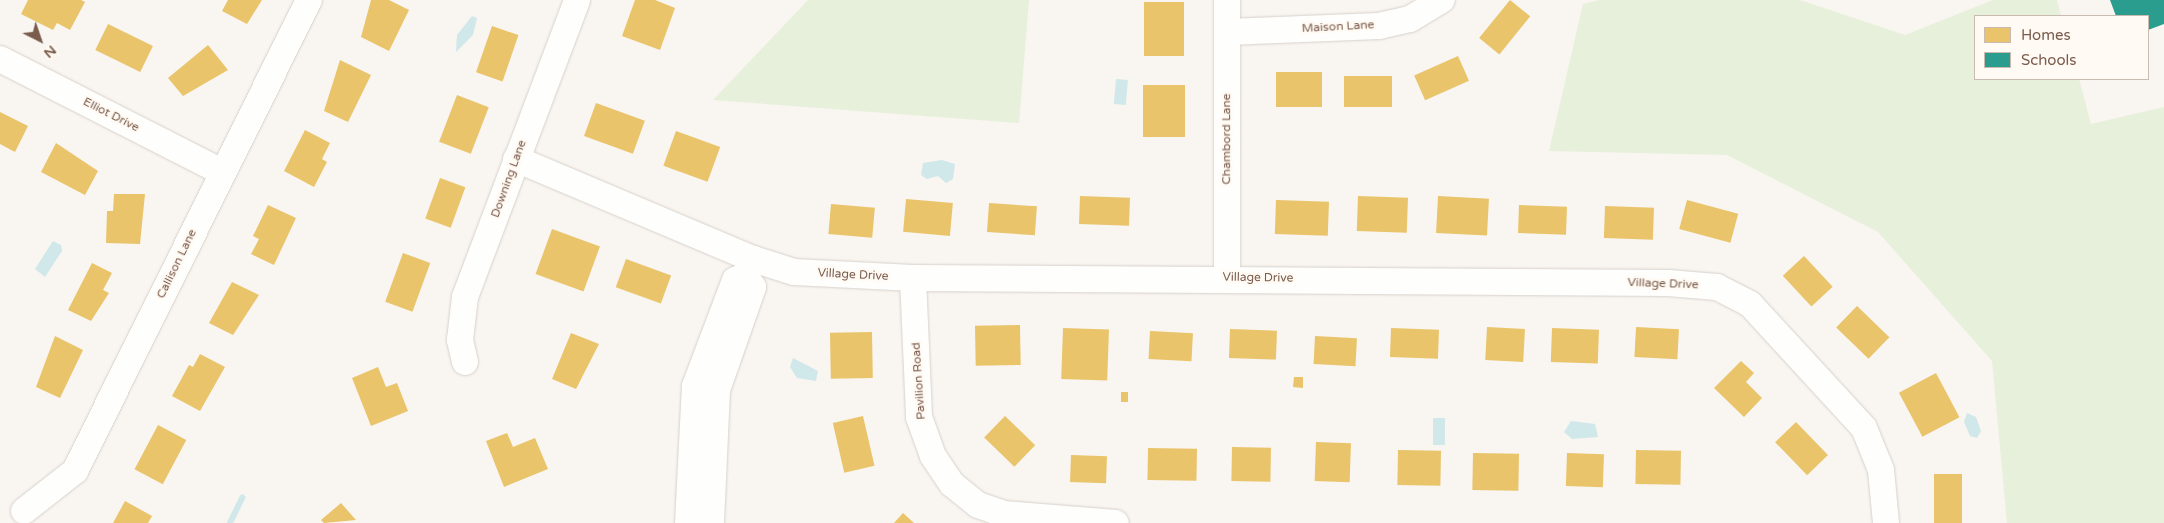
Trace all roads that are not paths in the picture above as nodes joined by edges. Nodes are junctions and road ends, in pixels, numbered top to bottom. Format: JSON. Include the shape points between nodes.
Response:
{"nodes":[{"id":1,"x":309,"y":0,"type":"edge"},
{"id":2,"x":576,"y":0,"type":"edge"},
{"id":3,"x":1227,"y":0,"type":"edge"},
{"id":4,"x":1442,"y":0,"type":"edge"},
{"id":5,"x":1228,"y":32,"type":"junction"},
{"id":6,"x":0,"y":59,"type":"edge"},
{"id":7,"x":516,"y":159,"type":"junction"},
{"id":8,"x":222,"y":172,"type":"junction"},
{"id":9,"x":749,"y":268,"type":"junction"},
{"id":10,"x":913,"y":278,"type":"junction"},
{"id":11,"x":1227,"y":278,"type":"junction"},
{"id":12,"x":465,"y":362,"type":"dead end"},
{"id":13,"x":24,"y":511,"type":"dead end"},
{"id":14,"x":688,"y":523,"type":"edge"},
{"id":15,"x":711,"y":523,"type":"edge"},
{"id":16,"x":1116,"y":523,"type":"edge"},
{"id":17,"x":1886,"y":523,"type":"edge"}],
"edges":[{"from":1,"to":8,"type":"street","name":"Callison Lane"},
{"from":2,"to":7,"type":"street","name":"Downing Lane"},
{"from":3,"to":5,"type":"street","name":"Chambord Lane"},
{"from":4,"to":5,"type":"street","name":"Maison Lane","via":[[1410,19],[1379,26]]},
{"from":5,"to":11,"type":"street","name":"Chambord Lane"},
{"from":6,"to":8,"type":"street","name":"Elliot Drive"},
{"from":7,"to":9,"type":"street","name":"Village Drive"},
{"from":7,"to":12,"type":"street","name":"Downing Lane","via":[[465,297],[460,340]]},
{"from":8,"to":13,"type":"street","name":"Callison Lane","via":[[75,471]]},
{"from":9,"to":10,"type":"street","name":"Village Drive"},
{"from":9,"to":14,"type":"street","via":[[735,280],[695,386]]},
{"from":9,"to":15,"type":"street","via":[[753,287],[717,390]]},
{"from":10,"to":11,"type":"street","name":"Village Drive"},
{"from":10,"to":16,"type":"street","name":"Pavilion Road","via":[[919,418],[933,456],[952,484],[978,505],[1004,514]]},
{"from":11,"to":17,"type":"street","name":"Village Drive","via":[[1668,282],[1730,291],[1750,304],[1864,428],[1881,470]]}]}
